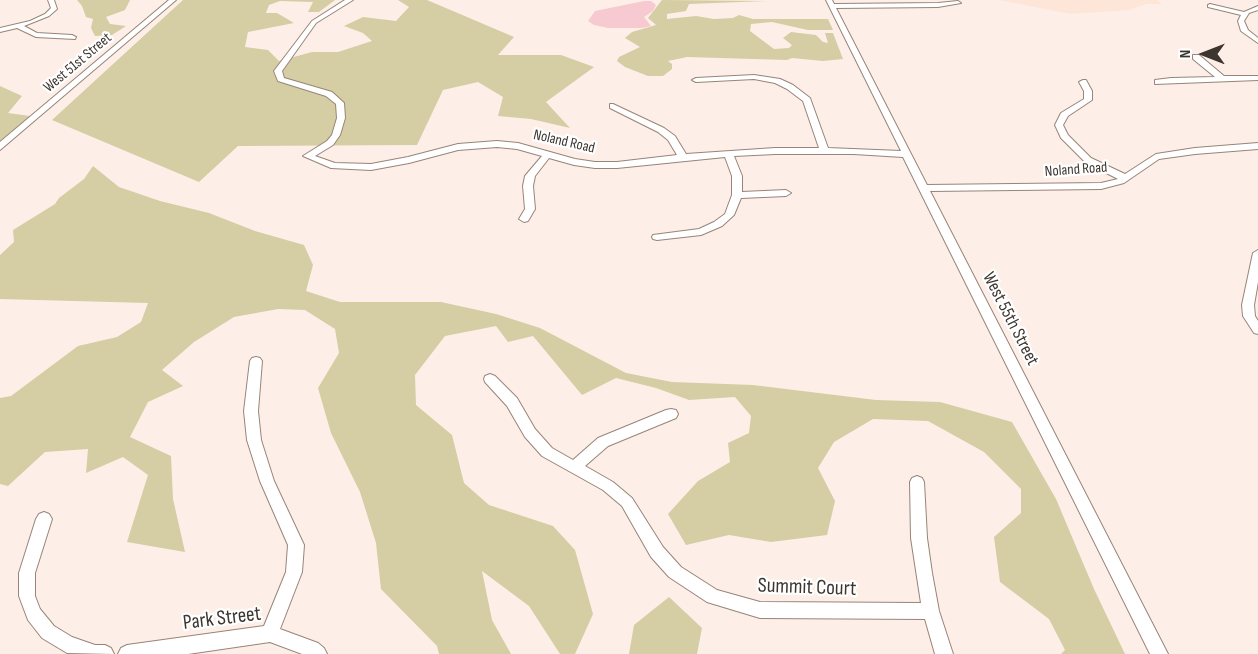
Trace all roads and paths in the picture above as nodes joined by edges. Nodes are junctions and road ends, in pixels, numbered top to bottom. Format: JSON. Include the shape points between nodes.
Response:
{"nodes":[{"id":1,"x":51,"y":0,"type":"edge"},
{"id":2,"x":173,"y":0,"type":"edge"},
{"id":3,"x":350,"y":0,"type":"edge"},
{"id":4,"x":830,"y":3,"type":"edge"},
{"id":5,"x":958,"y":3,"type":"dead end"},
{"id":6,"x":1210,"y":6,"type":"dead end"},
{"id":7,"x":1258,"y":8,"type":"edge"},
{"id":8,"x":1244,"y":14,"type":"junction"},
{"id":9,"x":18,"y":26,"type":"junction"},
{"id":10,"x":0,"y":30,"type":"edge"},
{"id":11,"x":72,"y":37,"type":"dead end"},
{"id":12,"x":1258,"y":41,"type":"edge"},
{"id":13,"x":1196,"y":57,"type":"dead end"},
{"id":14,"x":1222,"y":78,"type":"junction"},
{"id":15,"x":1258,"y":78,"type":"edge"},
{"id":16,"x":696,"y":80,"type":"dead end"},
{"id":17,"x":1083,"y":82,"type":"dead end"},
{"id":18,"x":1158,"y":82,"type":"dead end"},
{"id":19,"x":613,"y":106,"type":"dead end"},
{"id":20,"x":1258,"y":146,"type":"edge"},
{"id":21,"x":0,"y":147,"type":"edge"},
{"id":22,"x":824,"y":151,"type":"junction"},
{"id":23,"x":905,"y":151,"type":"junction"},
{"id":24,"x":728,"y":154,"type":"junction"},
{"id":25,"x":547,"y":155,"type":"junction"},
{"id":26,"x":682,"y":157,"type":"junction"},
{"id":27,"x":1126,"y":178,"type":"junction"},
{"id":28,"x":924,"y":188,"type":"junction"},
{"id":29,"x":786,"y":193,"type":"dead end"},
{"id":30,"x":737,"y":195,"type":"junction"},
{"id":31,"x":524,"y":219,"type":"dead end"},
{"id":32,"x":657,"y":237,"type":"dead end"},
{"id":33,"x":1258,"y":253,"type":"edge"},
{"id":34,"x":1258,"y":330,"type":"edge"},
{"id":35,"x":256,"y":361,"type":"dead end"},
{"id":36,"x":490,"y":379,"type":"dead end"},
{"id":37,"x":671,"y":414,"type":"dead end"},
{"id":38,"x":574,"y":466,"type":"junction"},
{"id":39,"x":917,"y":482,"type":"dead end"},
{"id":40,"x":44,"y":519,"type":"dead end"},
{"id":41,"x":931,"y":611,"type":"junction"},
{"id":42,"x":270,"y":634,"type":"junction"},
{"id":43,"x":945,"y":653,"type":"edge"},
{"id":44,"x":94,"y":654,"type":"edge"},
{"id":45,"x":105,"y":654,"type":"edge"},
{"id":46,"x":127,"y":654,"type":"edge"},
{"id":47,"x":318,"y":654,"type":"edge"},
{"id":48,"x":1159,"y":654,"type":"edge"}],
"edges":[{"from":1,"to":9,"type":"street","via":[[55,8],[47,15]]},
{"from":2,"to":21,"type":"street","name":"West 51st Street"},
{"from":3,"to":25,"type":"street","name":"Noland Road","via":[[314,22],[278,71],[281,79],[329,94],[340,103],[336,135],[308,156],[334,166],[371,167],[458,147],[497,144]]},
{"from":4,"to":5,"type":"street"},
{"from":4,"to":23,"type":"street","name":"West 55th Street"},
{"from":6,"to":8,"type":"street"},
{"from":7,"to":8,"type":"street"},
{"from":8,"to":12,"type":"street","via":[[1242,25]]},
{"from":9,"to":10,"type":"street"},
{"from":9,"to":11,"type":"street","via":[[36,35]]},
{"from":13,"to":14,"type":"street"},
{"from":14,"to":15,"type":"street"},
{"from":14,"to":18,"type":"street"},
{"from":16,"to":22,"type":"street","via":[[739,76],[788,82],[807,100]]},
{"from":17,"to":27,"type":"street","via":[[1088,100],[1064,115],[1059,125],[1064,136],[1088,160]]},
{"from":19,"to":26,"type":"street","via":[[666,134]]},
{"from":20,"to":27,"type":"street","name":"Noland Road","via":[[1156,157]]},
{"from":22,"to":23,"type":"street","name":"Noland Road"},
{"from":22,"to":24,"type":"street","name":"Noland Road"},
{"from":23,"to":28,"type":"street","name":"West 55th Street"},
{"from":24,"to":26,"type":"street","name":"Noland Road"},
{"from":24,"to":30,"type":"street","via":[[737,176]]},
{"from":25,"to":26,"type":"street","name":"Noland Road","via":[[606,165]]},
{"from":25,"to":31,"type":"street","via":[[530,176],[530,209]]},
{"from":27,"to":28,"type":"street","name":"Noland Road","via":[[1101,186]]},
{"from":28,"to":48,"type":"street","name":"West 55th Street"},
{"from":29,"to":30,"type":"street"},
{"from":30,"to":32,"type":"street","via":[[729,215],[718,224],[701,232]]},
{"from":33,"to":34,"type":"street","via":[[1248,305],[1249,316]]},
{"from":35,"to":42,"type":"street","via":[[251,411],[254,440],[267,481],[296,545],[294,572]]},
{"from":36,"to":38,"type":"street","name":"Summit Court","via":[[512,402],[547,452]]},
{"from":37,"to":38,"type":"street","via":[[603,442]]},
{"from":38,"to":41,"type":"street","name":"Summit Court","via":[[627,502],[657,552],[675,572],[713,597],[760,610]]},
{"from":39,"to":41,"type":"street","via":[[919,538]]},
{"from":40,"to":44,"type":"street","via":[[27,573],[27,596],[34,614],[48,632]]},
{"from":41,"to":43,"type":"street"},
{"from":42,"to":46,"type":"street","name":"Park Street"},
{"from":42,"to":47,"type":"street","name":"Park Street"},
{"from":44,"to":45,"type":"street"}]}
